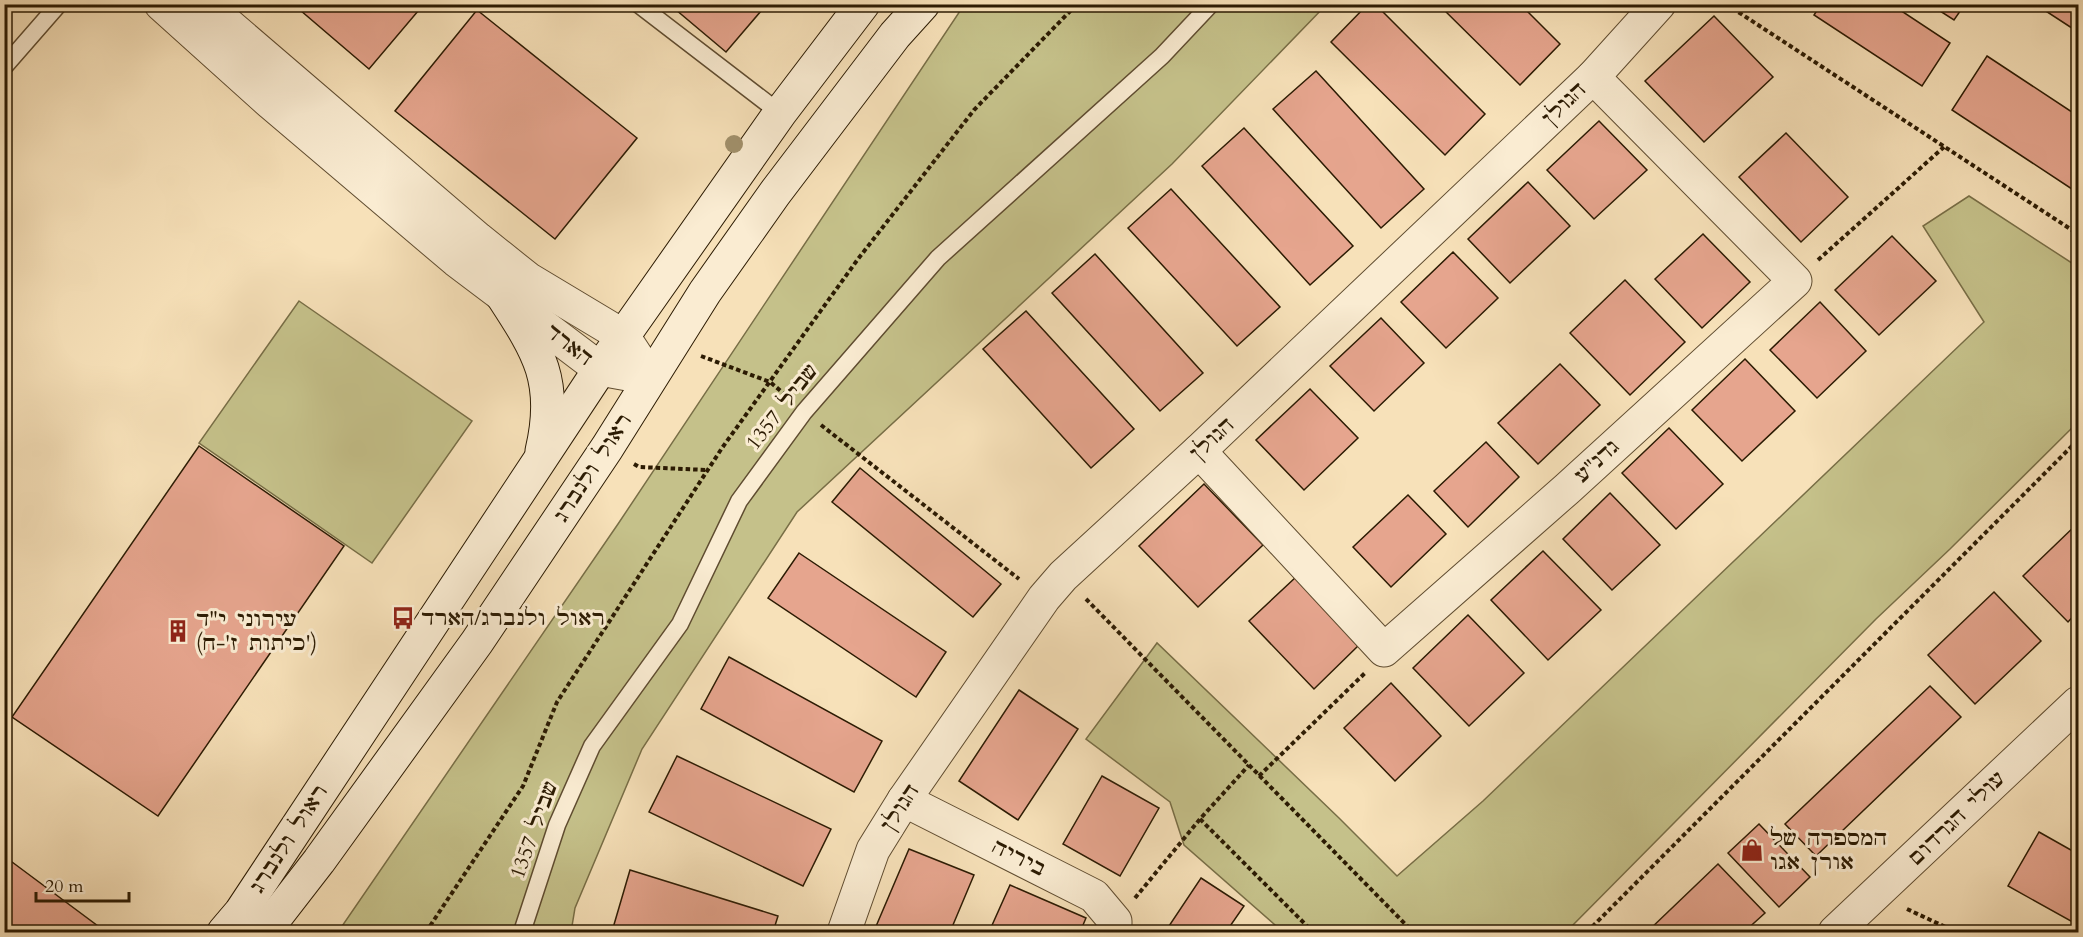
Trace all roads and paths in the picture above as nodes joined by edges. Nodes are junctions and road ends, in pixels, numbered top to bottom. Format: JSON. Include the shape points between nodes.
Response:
{"nodes":[{"id":1,"x":59,"y":4,"type":"edge"},
{"id":2,"x":161,"y":4,"type":"edge"},
{"id":3,"x":204,"y":4,"type":"edge"},
{"id":4,"x":638,"y":4,"type":"edge"},
{"id":5,"x":863,"y":4,"type":"edge"},
{"id":6,"x":923,"y":4,"type":"edge"},
{"id":7,"x":1077,"y":4,"type":"edge"},
{"id":8,"x":1211,"y":4,"type":"edge"},
{"id":9,"x":1659,"y":4,"type":"edge"},
{"id":10,"x":1726,"y":4,"type":"edge"},
{"id":11,"x":4,"y":67,"type":"edge"},
{"id":12,"x":1593,"y":76,"type":"junction"},
{"id":13,"x":780,"y":113,"type":"junction"},
{"id":14,"x":1944,"y":147,"type":"junction"},
{"id":15,"x":2079,"y":234,"type":"edge"},
{"id":16,"x":1795,"y":281,"type":"junction"},
{"id":17,"x":500,"y":292,"type":"junction"},
{"id":18,"x":679,"y":334,"type":"junction"},
{"id":19,"x":623,"y":336,"type":"junction"},
{"id":20,"x":600,"y":369,"type":"junction"},
{"id":21,"x":650,"y":378,"type":"junction"},
{"id":22,"x":770,"y":382,"type":"junction"},
{"id":23,"x":804,"y":412,"type":"junction"},
{"id":24,"x":2079,"y":440,"type":"edge"},
{"id":25,"x":607,"y":448,"type":"junction"},
{"id":26,"x":1199,"y":451,"type":"junction"},
{"id":27,"x":540,"y":458,"type":"junction"},
{"id":28,"x":707,"y":470,"type":"junction"},
{"id":29,"x":1054,"y":587,"type":"junction"},
{"id":30,"x":1384,"y":650,"type":"junction"},
{"id":31,"x":2079,"y":702,"type":"edge"},
{"id":32,"x":1249,"y":765,"type":"junction"},
{"id":33,"x":1259,"y":776,"type":"junction"},
{"id":34,"x":904,"y":800,"type":"junction"},
{"id":35,"x":1200,"y":819,"type":"junction"},
{"id":36,"x":1877,"y":894,"type":"junction"},
{"id":37,"x":1115,"y":927,"type":"edge"},
{"id":38,"x":224,"y":933,"type":"edge"},
{"id":39,"x":264,"y":933,"type":"edge"},
{"id":40,"x":426,"y":933,"type":"edge"},
{"id":41,"x":522,"y":933,"type":"edge"},
{"id":42,"x":844,"y":933,"type":"edge"},
{"id":43,"x":1313,"y":933,"type":"edge"},
{"id":44,"x":1413,"y":933,"type":"edge"},
{"id":45,"x":1587,"y":933,"type":"edge"},
{"id":46,"x":1835,"y":933,"type":"edge"},
{"id":47,"x":1956,"y":933,"type":"edge"}],
"edges":[{"from":1,"to":11,"type":"lane"},
{"from":2,"to":17,"type":"street","name":"הארד","via":[[429,238]]},
{"from":3,"to":19,"type":"street","name":"הארד","via":[[520,272]]},
{"from":4,"to":13,"type":"lane"},
{"from":5,"to":13,"type":"street","name":"ראול ולנברג"},
{"from":6,"to":18,"type":"street","name":"ראול ולנברג","via":[[775,193]]},
{"from":7,"to":22,"type":"path","via":[[974,110],[858,259]]},
{"from":8,"to":23,"type":"lane","name":"שביל 1357","via":[[1162,56],[938,258]]},
{"from":9,"to":12,"type":"street","name":"הגולן"},
{"from":10,"to":14,"type":"path"},
{"from":12,"to":16,"type":"street"},
{"from":12,"to":26,"type":"street","name":"הגולן"},
{"from":13,"to":19,"type":"street","name":"ראול ולנברג"},
{"from":14,"to":15,"type":"path"},
{"from":14,"to":16,"type":"path"},
{"from":16,"to":30,"type":"street","name":"גדנ\"ע"},
{"from":17,"to":20,"type":"street","name":"הארד"},
{"from":17,"to":27,"type":"street","via":[[532,341],[544,372],[547,429]]},
{"from":18,"to":21,"type":"street","name":"ראול ולנברג"},
{"from":18,"to":22,"type":"path","via":[[702,357]]},
{"from":19,"to":20,"type":"street","name":"ראול ולנברג"},
{"from":19,"to":21,"type":"street","name":"הארד"},
{"from":20,"to":21,"type":"street","name":"הארד"},
{"from":20,"to":27,"type":"street","name":"ראול ולנברג"},
{"from":21,"to":25,"type":"street","name":"ראול ולנברג"},
{"from":22,"to":23,"type":"path"},
{"from":22,"to":28,"type":"path"},
{"from":23,"to":29,"type":"path"},
{"from":23,"to":41,"type":"lane","name":"שביל 1357","via":[[739,501],[680,624],[592,746],[557,825]]},
{"from":24,"to":45,"type":"path"},
{"from":25,"to":28,"type":"path","via":[[639,467]]},
{"from":25,"to":39,"type":"street","name":"ראול ולנברג","via":[[477,642]]},
{"from":26,"to":29,"type":"street","name":"הגולן"},
{"from":26,"to":30,"type":"street"},
{"from":27,"to":38,"type":"street","name":"ראול ולנברג"},
{"from":28,"to":40,"type":"path","via":[[557,702],[523,786]]},
{"from":29,"to":32,"type":"path"},
{"from":29,"to":34,"type":"street","name":"הגולן"},
{"from":30,"to":33,"type":"path","via":[[1379,660]]},
{"from":31,"to":36,"type":"street","name":"עולי הגרדום"},
{"from":32,"to":33,"type":"path"},
{"from":32,"to":35,"type":"path"},
{"from":33,"to":44,"type":"path"},
{"from":34,"to":37,"type":"street","name":"ביריה","via":[[1094,896]]},
{"from":34,"to":42,"type":"street","name":"הגולן","via":[[873,849]]},
{"from":35,"to":37,"type":"path"},
{"from":35,"to":43,"type":"path"},
{"from":36,"to":46,"type":"street","name":"עולי הגרדום"},
{"from":36,"to":47,"type":"path"}]}
